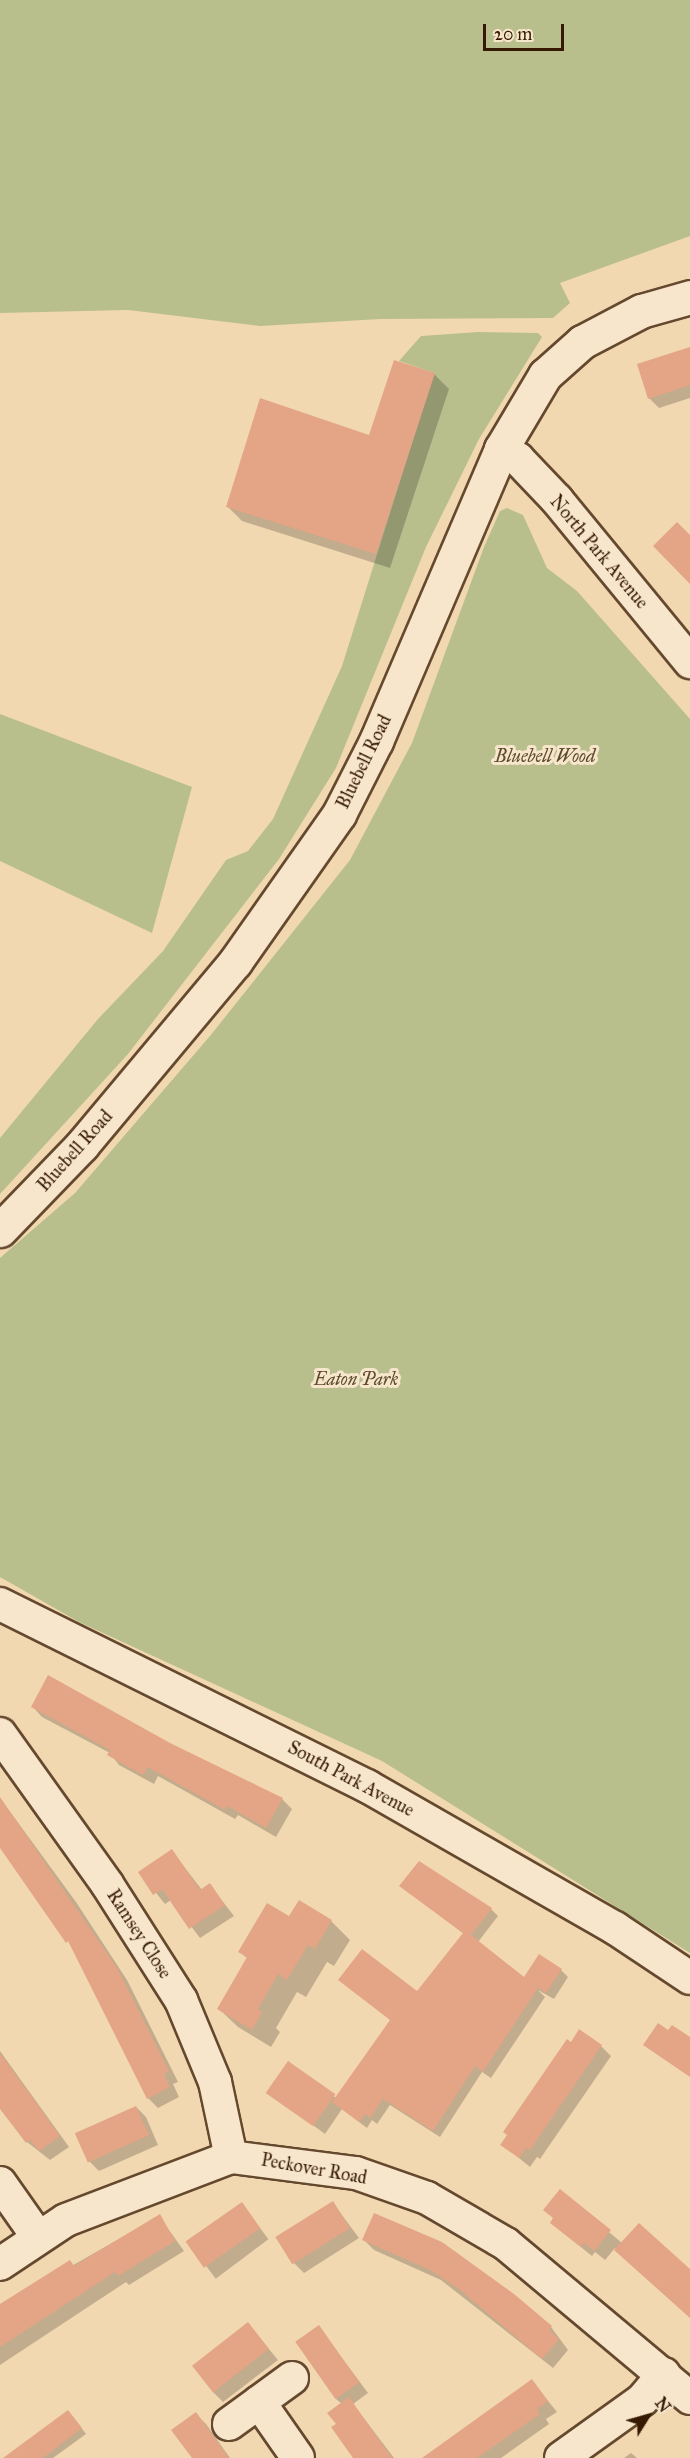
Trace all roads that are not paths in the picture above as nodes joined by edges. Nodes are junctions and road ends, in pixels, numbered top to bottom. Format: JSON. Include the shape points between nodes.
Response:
{"nodes":[{"id":1,"x":690,"y":297,"type":"edge"},
{"id":2,"x":501,"y":448,"type":"junction"},
{"id":3,"x":690,"y":662,"type":"edge"},
{"id":4,"x":0,"y":1230,"type":"edge"},
{"id":5,"x":0,"y":1604,"type":"edge"},
{"id":6,"x":0,"y":1734,"type":"edge"},
{"id":7,"x":690,"y":1978,"type":"edge"},
{"id":8,"x":231,"y":2157,"type":"junction"},
{"id":9,"x":0,"y":2183,"type":"edge"},
{"id":10,"x":38,"y":2237,"type":"junction"},
{"id":11,"x":0,"y":2264,"type":"edge"},
{"id":12,"x":664,"y":2374,"type":"junction"},
{"id":13,"x":292,"y":2378,"type":"dead end"},
{"id":14,"x":690,"y":2398,"type":"edge"},
{"id":15,"x":259,"y":2402,"type":"junction"},
{"id":16,"x":229,"y":2424,"type":"dead end"},
{"id":17,"x":298,"y":2458,"type":"edge"},
{"id":18,"x":561,"y":2458,"type":"edge"}],
"edges":[{"from":1,"to":2,"type":"street","name":"Bluebell Road","via":[[641,311],[582,342],[545,375]]},
{"from":2,"to":3,"type":"street","name":"North Park Avenue","via":[[518,459],[557,500]]},
{"from":2,"to":4,"type":"street","name":"Bluebell Road","via":[[376,741],[339,814],[235,962],[82,1145]]},
{"from":5,"to":7,"type":"street","name":"South Park Avenue","via":[[376,1791],[615,1928]]},
{"from":6,"to":8,"type":"street","name":"Ramsey Close","via":[[126,1912],[181,2001],[215,2082]]},
{"from":8,"to":10,"type":"street","name":"Peckover Road","via":[[119,2196]]},
{"from":8,"to":12,"type":"street","name":"Peckover Road","via":[[356,2173],[427,2198],[506,2244]]},
{"from":9,"to":10,"type":"street"},
{"from":10,"to":11,"type":"street","name":"Peckover Road"},
{"from":12,"to":14,"type":"street","name":"Peckover Road"},
{"from":12,"to":18,"type":"street","via":[[642,2400]]},
{"from":13,"to":15,"type":"street"},
{"from":15,"to":16,"type":"street"},
{"from":15,"to":17,"type":"street"}]}
